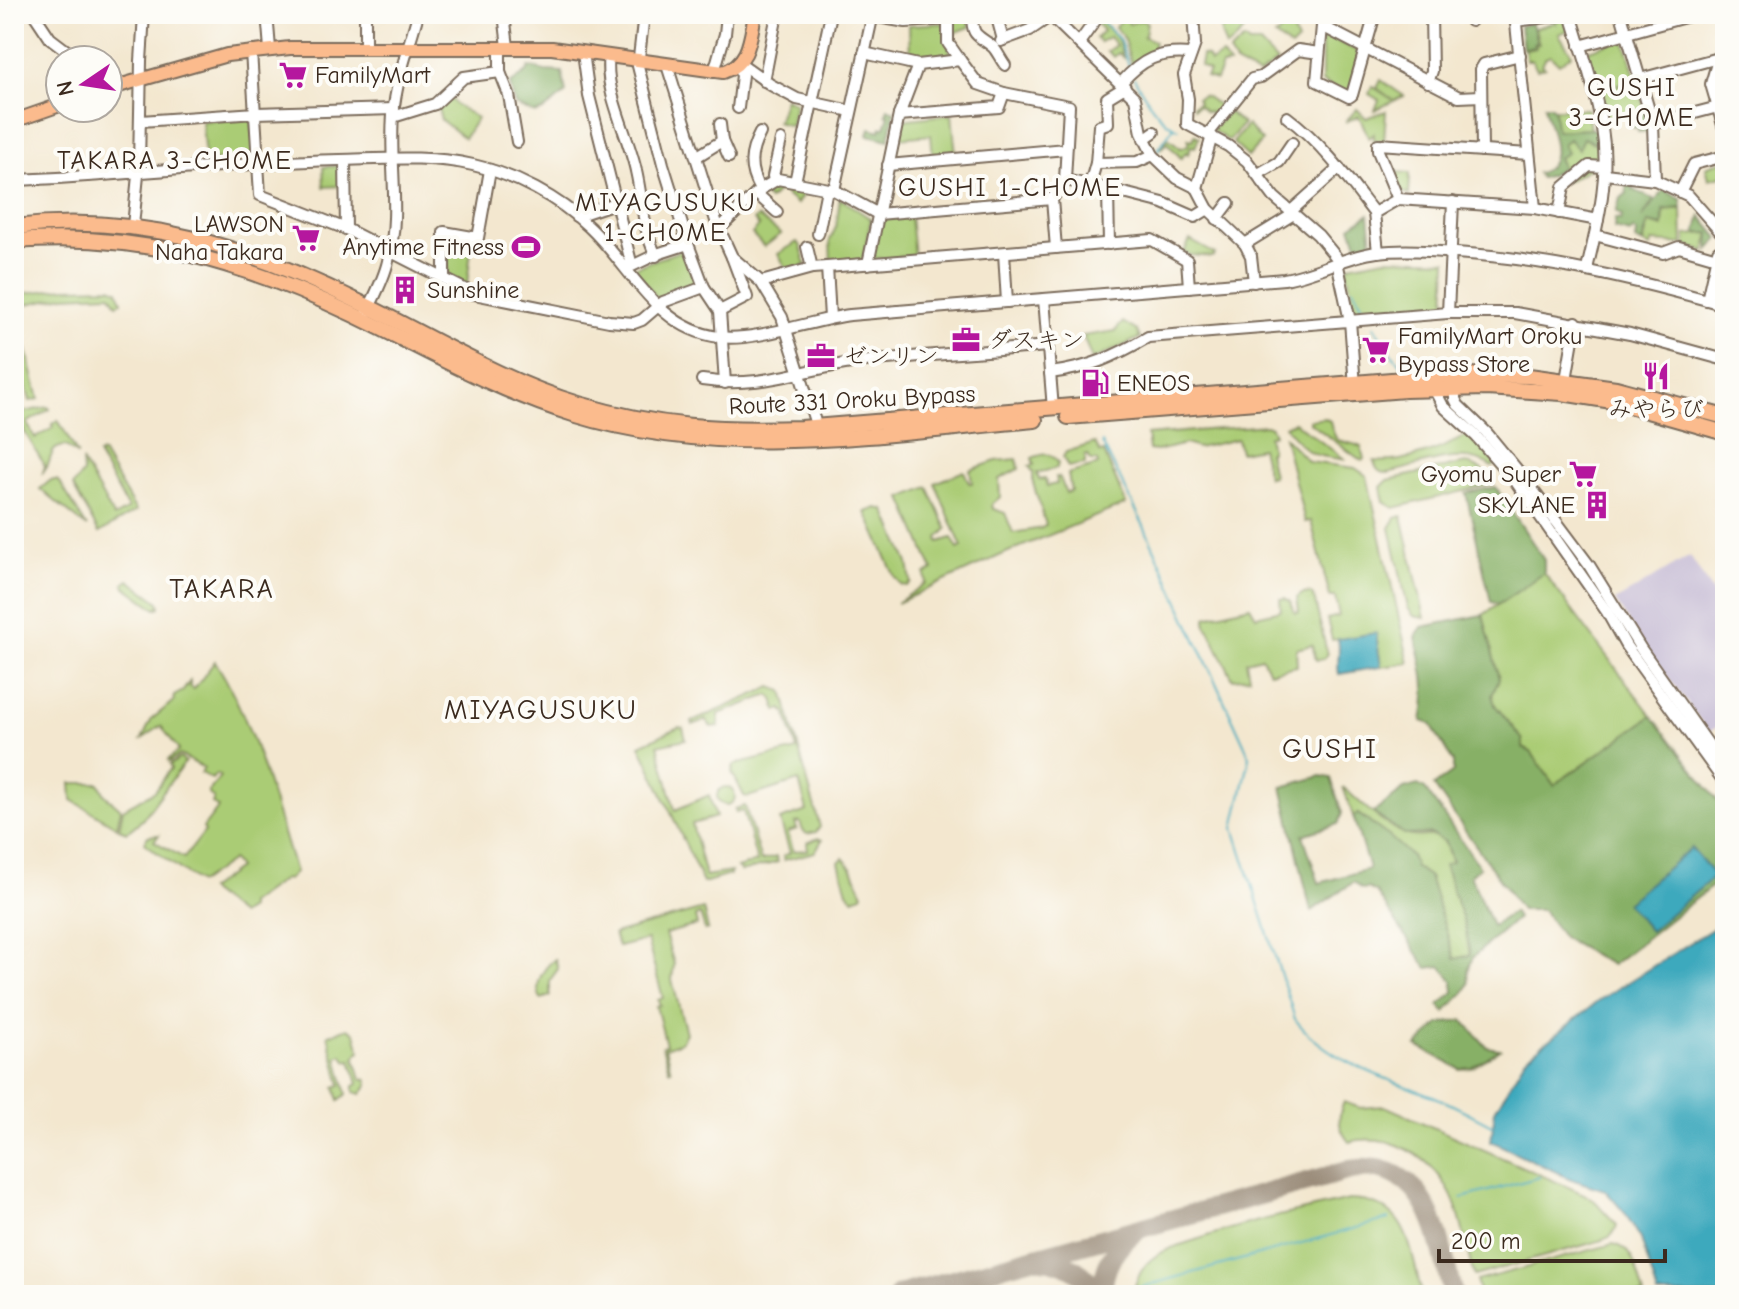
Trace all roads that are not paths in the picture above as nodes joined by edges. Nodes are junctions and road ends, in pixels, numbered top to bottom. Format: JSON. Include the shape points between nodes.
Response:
{"nodes":[{"id":1,"x":34,"y":14,"type":"edge"},
{"id":2,"x":144,"y":14,"type":"edge"},
{"id":3,"x":271,"y":14,"type":"edge"},
{"id":4,"x":365,"y":14,"type":"edge"},
{"id":5,"x":418,"y":14,"type":"edge"},
{"id":6,"x":504,"y":14,"type":"edge"},
{"id":7,"x":644,"y":14,"type":"edge"},
{"id":8,"x":727,"y":14,"type":"edge"},
{"id":9,"x":755,"y":14,"type":"edge"},
{"id":10,"x":777,"y":14,"type":"edge"},
{"id":11,"x":831,"y":14,"type":"edge"},
{"id":12,"x":972,"y":14,"type":"edge"},
{"id":13,"x":996,"y":14,"type":"edge"},
{"id":14,"x":1052,"y":14,"type":"edge"},
{"id":15,"x":1193,"y":14,"type":"edge"},
{"id":16,"x":1325,"y":14,"type":"edge"},
{"id":17,"x":1375,"y":14,"type":"edge"},
{"id":18,"x":1431,"y":14,"type":"edge"},
{"id":19,"x":1571,"y":14,"type":"edge"},
{"id":20,"x":1621,"y":14,"type":"edge"},
{"id":21,"x":1696,"y":14,"type":"edge"},
{"id":22,"x":1722,"y":14,"type":"edge"},
{"id":23,"x":872,"y":15,"type":"edge"},
{"id":24,"x":1098,"y":16,"type":"edge"},
{"id":25,"x":1515,"y":17,"type":"edge"},
{"id":26,"x":1725,"y":24,"type":"edge"},
{"id":27,"x":1322,"y":26,"type":"junction"},
{"id":28,"x":1626,"y":34,"type":"junction"},
{"id":29,"x":1725,"y":35,"type":"edge"},
{"id":30,"x":1003,"y":40,"type":"junction"},
{"id":31,"x":1079,"y":43,"type":"junction"},
{"id":32,"x":58,"y":44,"type":"edge"},
{"id":33,"x":1580,"y":46,"type":"junction"},
{"id":34,"x":504,"y":47,"type":"junction"},
{"id":35,"x":992,"y":47,"type":"junction"},
{"id":36,"x":365,"y":48,"type":"junction"},
{"id":37,"x":408,"y":48,"type":"junction"},
{"id":38,"x":270,"y":49,"type":"junction"},
{"id":39,"x":1365,"y":50,"type":"junction"},
{"id":40,"x":251,"y":51,"type":"junction"},
{"id":41,"x":583,"y":52,"type":"junction"},
{"id":42,"x":864,"y":53,"type":"junction"},
{"id":43,"x":1319,"y":53,"type":"junction"},
{"id":44,"x":1191,"y":54,"type":"junction"},
{"id":45,"x":1520,"y":55,"type":"junction"},
{"id":46,"x":609,"y":56,"type":"junction"},
{"id":47,"x":1718,"y":58,"type":"junction"},
{"id":48,"x":640,"y":60,"type":"junction"},
{"id":49,"x":960,"y":60,"type":"junction"},
{"id":50,"x":739,"y":64,"type":"junction"},
{"id":51,"x":667,"y":65,"type":"junction"},
{"id":52,"x":918,"y":65,"type":"junction"},
{"id":53,"x":1005,"y":65,"type":"dead end"},
{"id":54,"x":500,"y":72,"type":"junction"},
{"id":55,"x":714,"y":72,"type":"junction"},
{"id":56,"x":141,"y":79,"type":"junction"},
{"id":57,"x":1640,"y":79,"type":"junction"},
{"id":58,"x":764,"y":81,"type":"junction"},
{"id":59,"x":1428,"y":82,"type":"junction"},
{"id":60,"x":124,"y":84,"type":"edge"},
{"id":61,"x":1123,"y":85,"type":"junction"},
{"id":62,"x":1004,"y":93,"type":"junction"},
{"id":63,"x":1481,"y":96,"type":"junction"},
{"id":64,"x":811,"y":102,"type":"junction"},
{"id":65,"x":1718,"y":107,"type":"junction"},
{"id":66,"x":738,"y":108,"type":"dead end"},
{"id":67,"x":44,"y":111,"type":"edge"},
{"id":68,"x":851,"y":111,"type":"junction"},
{"id":69,"x":256,"y":113,"type":"junction"},
{"id":70,"x":393,"y":113,"type":"junction"},
{"id":71,"x":899,"y":115,"type":"junction"},
{"id":72,"x":1287,"y":117,"type":"dead end"},
{"id":73,"x":14,"y":121,"type":"edge"},
{"id":74,"x":141,"y":121,"type":"junction"},
{"id":75,"x":1085,"y":123,"type":"dead end"},
{"id":76,"x":720,"y":124,"type":"dead end"},
{"id":77,"x":1653,"y":124,"type":"junction"},
{"id":78,"x":1107,"y":126,"type":"junction"},
{"id":79,"x":1154,"y":132,"type":"dead end"},
{"id":80,"x":1725,"y":132,"type":"edge"},
{"id":81,"x":760,"y":133,"type":"dead end"},
{"id":82,"x":1210,"y":135,"type":"junction"},
{"id":83,"x":1144,"y":139,"type":"junction"},
{"id":84,"x":781,"y":140,"type":"dead end"},
{"id":85,"x":722,"y":141,"type":"junction"},
{"id":86,"x":517,"y":142,"type":"dead end"},
{"id":87,"x":1292,"y":143,"type":"dead end"},
{"id":88,"x":1066,"y":149,"type":"junction"},
{"id":89,"x":1482,"y":151,"type":"junction"},
{"id":90,"x":1529,"y":154,"type":"junction"},
{"id":91,"x":1153,"y":155,"type":"junction"},
{"id":92,"x":1725,"y":156,"type":"edge"},
{"id":93,"x":696,"y":157,"type":"junction"},
{"id":94,"x":729,"y":157,"type":"dead end"},
{"id":95,"x":393,"y":159,"type":"junction"},
{"id":96,"x":345,"y":160,"type":"junction"},
{"id":97,"x":258,"y":163,"type":"junction"},
{"id":98,"x":1096,"y":163,"type":"junction"},
{"id":99,"x":888,"y":165,"type":"junction"},
{"id":100,"x":1339,"y":168,"type":"junction"},
{"id":101,"x":490,"y":170,"type":"junction"},
{"id":102,"x":139,"y":171,"type":"junction"},
{"id":103,"x":1604,"y":171,"type":"junction"},
{"id":104,"x":1258,"y":174,"type":"junction"},
{"id":105,"x":14,"y":180,"type":"edge"},
{"id":106,"x":1065,"y":180,"type":"junction"},
{"id":107,"x":1655,"y":180,"type":"junction"},
{"id":108,"x":774,"y":181,"type":"junction"},
{"id":109,"x":795,"y":182,"type":"junction"},
{"id":110,"x":1090,"y":184,"type":"junction"},
{"id":111,"x":1197,"y":188,"type":"junction"},
{"id":112,"x":830,"y":189,"type":"junction"},
{"id":113,"x":1108,"y":189,"type":"junction"},
{"id":114,"x":759,"y":192,"type":"junction"},
{"id":115,"x":1680,"y":192,"type":"junction"},
{"id":116,"x":1052,"y":199,"type":"junction"},
{"id":117,"x":1398,"y":199,"type":"junction"},
{"id":118,"x":1453,"y":202,"type":"junction"},
{"id":119,"x":615,"y":203,"type":"junction"},
{"id":120,"x":1229,"y":203,"type":"dead end"},
{"id":121,"x":1535,"y":208,"type":"junction"},
{"id":122,"x":1208,"y":209,"type":"junction"},
{"id":123,"x":777,"y":212,"type":"dead end"},
{"id":124,"x":1374,"y":213,"type":"junction"},
{"id":125,"x":1559,"y":213,"type":"junction"},
{"id":126,"x":878,"y":214,"type":"junction"},
{"id":127,"x":1291,"y":214,"type":"junction"},
{"id":128,"x":576,"y":216,"type":"junction"},
{"id":129,"x":1217,"y":219,"type":"junction"},
{"id":130,"x":1598,"y":220,"type":"junction"},
{"id":131,"x":133,"y":226,"type":"junction"},
{"id":132,"x":14,"y":227,"type":"edge"},
{"id":133,"x":346,"y":229,"type":"junction"},
{"id":134,"x":719,"y":229,"type":"junction"},
{"id":135,"x":818,"y":234,"type":"dead end"},
{"id":136,"x":1595,"y":235,"type":"junction"},
{"id":137,"x":1725,"y":237,"type":"edge"},
{"id":138,"x":14,"y":241,"type":"edge"},
{"id":139,"x":688,"y":244,"type":"junction"},
{"id":140,"x":1109,"y":244,"type":"junction"},
{"id":141,"x":1245,"y":244,"type":"junction"},
{"id":142,"x":1725,"y":246,"type":"edge"},
{"id":143,"x":807,"y":247,"type":"dead end"},
{"id":144,"x":1056,"y":248,"type":"junction"},
{"id":145,"x":390,"y":252,"type":"junction"},
{"id":146,"x":1378,"y":252,"type":"junction"},
{"id":147,"x":1451,"y":252,"type":"junction"},
{"id":148,"x":1004,"y":253,"type":"junction"},
{"id":149,"x":656,"y":256,"type":"junction"},
{"id":150,"x":732,"y":257,"type":"junction"},
{"id":151,"x":1717,"y":258,"type":"junction"},
{"id":152,"x":1339,"y":263,"type":"junction"},
{"id":153,"x":868,"y":264,"type":"junction"},
{"id":154,"x":827,"y":267,"type":"junction"},
{"id":155,"x":812,"y":268,"type":"junction"},
{"id":156,"x":1587,"y":269,"type":"junction"},
{"id":157,"x":444,"y":279,"type":"junction"},
{"id":158,"x":761,"y":282,"type":"junction"},
{"id":159,"x":1254,"y":282,"type":"junction"},
{"id":160,"x":704,"y":287,"type":"junction"},
{"id":161,"x":1189,"y":287,"type":"junction"},
{"id":162,"x":1044,"y":299,"type":"junction"},
{"id":163,"x":1707,"y":300,"type":"junction"},
{"id":164,"x":1007,"y":302,"type":"junction"},
{"id":165,"x":1725,"y":305,"type":"edge"},
{"id":166,"x":657,"y":306,"type":"junction"},
{"id":167,"x":720,"y":311,"type":"junction"},
{"id":168,"x":366,"y":313,"type":"junction"},
{"id":169,"x":1448,"y":313,"type":"junction"},
{"id":170,"x":830,"y":318,"type":"junction"},
{"id":171,"x":1350,"y":321,"type":"junction"},
{"id":172,"x":1576,"y":322,"type":"junction"},
{"id":173,"x":786,"y":328,"type":"junction"},
{"id":174,"x":722,"y":338,"type":"junction"},
{"id":175,"x":1047,"y":346,"type":"junction"},
{"id":176,"x":1725,"y":360,"type":"edge"},
{"id":177,"x":1050,"y":373,"type":"junction"},
{"id":178,"x":801,"y":374,"type":"junction"},
{"id":179,"x":702,"y":380,"type":"dead end"},
{"id":180,"x":1566,"y":380,"type":"junction"},
{"id":181,"x":725,"y":383,"type":"junction"},
{"id":182,"x":1355,"y":388,"type":"junction"},
{"id":183,"x":1434,"y":389,"type":"junction"},
{"id":184,"x":1455,"y":389,"type":"junction"},
{"id":185,"x":1053,"y":409,"type":"junction"},
{"id":186,"x":1725,"y":417,"type":"edge"},
{"id":187,"x":818,"y":433,"type":"junction"},
{"id":188,"x":1725,"y":433,"type":"edge"},
{"id":189,"x":1725,"y":480,"type":"edge"},
{"id":190,"x":1725,"y":488,"type":"edge"},
{"id":191,"x":1589,"y":565,"type":"junction"},
{"id":192,"x":1579,"y":572,"type":"junction"},
{"id":193,"x":1725,"y":768,"type":"edge"},
{"id":194,"x":1725,"y":783,"type":"edge"}],
"edges":[{"from":1,"to":32,"type":"street"},
{"from":2,"to":56,"type":"street"},
{"from":3,"to":38,"type":"street"},
{"from":4,"to":36,"type":"street"},
{"from":5,"to":37,"type":"street"},
{"from":6,"to":34,"type":"street"},
{"from":7,"to":48,"type":"street"},
{"from":8,"to":55,"type":"street"},
{"from":9,"to":50,"type":"main road","via":[[749,46]]},
{"from":10,"to":58,"type":"street"},
{"from":11,"to":64,"type":"street"},
{"from":12,"to":35,"type":"street","via":[[977,37]]},
{"from":13,"to":30,"type":"street"},
{"from":14,"to":30,"type":"street"},
{"from":14,"to":31,"type":"street"},
{"from":15,"to":44,"type":"street"},
{"from":16,"to":27,"type":"street"},
{"from":17,"to":39,"type":"street"},
{"from":18,"to":59,"type":"street"},
{"from":19,"to":25,"type":"street"},
{"from":19,"to":33,"type":"street"},
{"from":20,"to":28,"type":"street"},
{"from":21,"to":28,"type":"street"},
{"from":22,"to":26,"type":"street"},
{"from":23,"to":42,"type":"street"},
{"from":23,"to":49,"type":"street","via":[[906,22],[948,19],[948,43]]},
{"from":24,"to":31,"type":"street"},
{"from":25,"to":45,"type":"street"},
{"from":27,"to":39,"type":"street"},
{"from":27,"to":43,"type":"street"},
{"from":28,"to":33,"type":"street"},
{"from":28,"to":57,"type":"street"},
{"from":29,"to":47,"type":"street"},
{"from":30,"to":35,"type":"street"},
{"from":31,"to":61,"type":"street"},
{"from":33,"to":103,"type":"street","via":[[1603,129]]},
{"from":34,"to":37,"type":"main road"},
{"from":34,"to":41,"type":"main road"},
{"from":34,"to":54,"type":"street"},
{"from":35,"to":53,"type":"street"},
{"from":36,"to":37,"type":"main road"},
{"from":36,"to":38,"type":"main road"},
{"from":37,"to":70,"type":"street"},
{"from":38,"to":40,"type":"main road"},
{"from":39,"to":43,"type":"street","via":[[1349,97],[1317,81]]},
{"from":39,"to":59,"type":"street"},
{"from":40,"to":56,"type":"main road"},
{"from":40,"to":69,"type":"street"},
{"from":41,"to":46,"type":"main road"},
{"from":41,"to":119,"type":"street"},
{"from":42,"to":52,"type":"street"},
{"from":42,"to":68,"type":"street"},
{"from":43,"to":82,"type":"street","via":[[1298,50],[1252,79]]},
{"from":44,"to":61,"type":"street","via":[[1160,54],[1144,61]]},
{"from":44,"to":82,"type":"street","via":[[1184,75],[1187,124]]},
{"from":45,"to":63,"type":"street","via":[[1484,64]]},
{"from":45,"to":90,"type":"street"},
{"from":46,"to":48,"type":"main road"},
{"from":46,"to":149,"type":"street","via":[[612,91]]},
{"from":47,"to":57,"type":"street"},
{"from":47,"to":65,"type":"street","via":[[1711,84]]},
{"from":48,"to":51,"type":"main road"},
{"from":48,"to":139,"type":"street"},
{"from":49,"to":52,"type":"street"},
{"from":49,"to":62,"type":"street","via":[[973,80]]},
{"from":50,"to":55,"type":"main road"},
{"from":50,"to":58,"type":"street"},
{"from":50,"to":66,"type":"street"},
{"from":51,"to":55,"type":"main road"},
{"from":51,"to":93,"type":"street"},
{"from":52,"to":71,"type":"street"},
{"from":54,"to":70,"type":"street","via":[[464,77],[435,104]]},
{"from":54,"to":86,"type":"street"},
{"from":56,"to":60,"type":"main road"},
{"from":56,"to":74,"type":"street"},
{"from":57,"to":77,"type":"street"},
{"from":58,"to":64,"type":"street"},
{"from":59,"to":63,"type":"street","via":[[1459,97]]},
{"from":61,"to":78,"type":"street","via":[[1107,98]]},
{"from":61,"to":83,"type":"street","via":[[1135,98]]},
{"from":62,"to":71,"type":"street","via":[[999,107]]},
{"from":62,"to":88,"type":"street","via":[[1069,106]]},
{"from":63,"to":89,"type":"street"},
{"from":64,"to":68,"type":"street"},
{"from":64,"to":109,"type":"street"},
{"from":65,"to":77,"type":"street"},
{"from":65,"to":80,"type":"street"},
{"from":67,"to":73,"type":"main road"},
{"from":68,"to":112,"type":"street"},
{"from":69,"to":70,"type":"street"},
{"from":69,"to":74,"type":"street"},
{"from":69,"to":97,"type":"street"},
{"from":70,"to":95,"type":"street"},
{"from":71,"to":99,"type":"street"},
{"from":72,"to":100,"type":"street","via":[[1301,123]]},
{"from":74,"to":102,"type":"street"},
{"from":75,"to":78,"type":"street"},
{"from":76,"to":85,"type":"street"},
{"from":77,"to":107,"type":"street"},
{"from":78,"to":98,"type":"street"},
{"from":79,"to":83,"type":"street"},
{"from":81,"to":114,"type":"street","via":[[750,164]]},
{"from":82,"to":104,"type":"street"},
{"from":82,"to":111,"type":"street"},
{"from":83,"to":91,"type":"street"},
{"from":84,"to":108,"type":"street"},
{"from":85,"to":93,"type":"street"},
{"from":85,"to":94,"type":"street"},
{"from":87,"to":104,"type":"street","via":[[1279,162]]},
{"from":88,"to":99,"type":"street"},
{"from":88,"to":106,"type":"street"},
{"from":89,"to":90,"type":"street"},
{"from":89,"to":117,"type":"street","via":[[1378,144]]},
{"from":90,"to":121,"type":"street"},
{"from":91,"to":98,"type":"street","via":[[1137,162]]},
{"from":91,"to":111,"type":"street"},
{"from":92,"to":115,"type":"street","via":[[1694,164]]},
{"from":93,"to":134,"type":"street"},
{"from":95,"to":96,"type":"street"},
{"from":95,"to":101,"type":"street","via":[[451,161]]},
{"from":95,"to":145,"type":"street"},
{"from":96,"to":97,"type":"street"},
{"from":96,"to":133,"type":"street"},
{"from":97,"to":102,"type":"street"},
{"from":97,"to":133,"type":"street","via":[[260,195]]},
{"from":98,"to":110,"type":"street"},
{"from":99,"to":126,"type":"street"},
{"from":100,"to":124,"type":"street"},
{"from":100,"to":127,"type":"street"},
{"from":101,"to":128,"type":"street"},
{"from":101,"to":157,"type":"street","via":[[478,238],[444,232]]},
{"from":102,"to":105,"type":"street"},
{"from":102,"to":131,"type":"street"},
{"from":103,"to":107,"type":"street"},
{"from":103,"to":125,"type":"street","via":[[1589,166],[1564,187]]},
{"from":103,"to":130,"type":"street"},
{"from":104,"to":127,"type":"street"},
{"from":106,"to":110,"type":"street"},
{"from":106,"to":116,"type":"street"},
{"from":107,"to":115,"type":"street"},
{"from":108,"to":109,"type":"street"},
{"from":108,"to":114,"type":"street"},
{"from":109,"to":112,"type":"street"},
{"from":110,"to":113,"type":"street"},
{"from":111,"to":122,"type":"street"},
{"from":112,"to":126,"type":"street"},
{"from":112,"to":135,"type":"street"},
{"from":113,"to":122,"type":"street","via":[[1195,217]]},
{"from":113,"to":140,"type":"street"},
{"from":114,"to":123,"type":"street"},
{"from":114,"to":134,"type":"street"},
{"from":115,"to":137,"type":"street"},
{"from":116,"to":126,"type":"street"},
{"from":116,"to":144,"type":"street"},
{"from":117,"to":118,"type":"street"},
{"from":117,"to":124,"type":"street"},
{"from":118,"to":121,"type":"street"},
{"from":118,"to":147,"type":"street"},
{"from":119,"to":128,"type":"street"},
{"from":119,"to":149,"type":"street","via":[[632,266]]},
{"from":120,"to":129,"type":"street"},
{"from":121,"to":125,"type":"street"},
{"from":122,"to":129,"type":"street"},
{"from":124,"to":146,"type":"street"},
{"from":125,"to":130,"type":"street"},
{"from":126,"to":153,"type":"street"},
{"from":127,"to":141,"type":"street"},
{"from":127,"to":152,"type":"street","via":[[1318,235]]},
{"from":128,"to":166,"type":"street","via":[[604,241]]},
{"from":129,"to":141,"type":"street"},
{"from":130,"to":136,"type":"street"},
{"from":131,"to":132,"type":"highway","name":"Route 331 Oroku Bypass"},
{"from":131,"to":168,"type":"highway","name":"Route 331 Oroku Bypass","via":[[234,248]]},
{"from":133,"to":145,"type":"street"},
{"from":134,"to":150,"type":"street"},
{"from":136,"to":151,"type":"street","via":[[1663,253],[1679,247]]},
{"from":136,"to":156,"type":"street"},
{"from":138,"to":168,"type":"highway","name":"Route 331 Oroku Bypass","via":[[133,242],[211,258]]},
{"from":139,"to":149,"type":"street"},
{"from":139,"to":160,"type":"street"},
{"from":140,"to":144,"type":"street"},
{"from":140,"to":161,"type":"street","via":[[1152,240],[1182,256]]},
{"from":141,"to":159,"type":"street"},
{"from":142,"to":151,"type":"street"},
{"from":143,"to":155,"type":"street"},
{"from":144,"to":148,"type":"street"},
{"from":145,"to":157,"type":"street"},
{"from":145,"to":168,"type":"street"},
{"from":146,"to":147,"type":"street"},
{"from":146,"to":152,"type":"street"},
{"from":147,"to":156,"type":"street"},
{"from":147,"to":169,"type":"street"},
{"from":148,"to":153,"type":"street"},
{"from":148,"to":164,"type":"street"},
{"from":150,"to":158,"type":"street"},
{"from":150,"to":167,"type":"street","via":[[747,297]]},
{"from":151,"to":163,"type":"street"},
{"from":152,"to":159,"type":"street","via":[[1295,278]]},
{"from":152,"to":171,"type":"street"},
{"from":153,"to":154,"type":"street"},
{"from":154,"to":155,"type":"street"},
{"from":154,"to":170,"type":"street"},
{"from":155,"to":158,"type":"street"},
{"from":156,"to":163,"type":"street"},
{"from":157,"to":166,"type":"street","via":[[474,294],[609,321],[634,323]]},
{"from":158,"to":173,"type":"street"},
{"from":159,"to":161,"type":"street"},
{"from":160,"to":166,"type":"street"},
{"from":160,"to":167,"type":"street"},
{"from":161,"to":162,"type":"street"},
{"from":162,"to":164,"type":"street"},
{"from":162,"to":175,"type":"street"},
{"from":163,"to":165,"type":"street"},
{"from":164,"to":170,"type":"street"},
{"from":166,"to":174,"type":"street","via":[[684,327]]},
{"from":167,"to":174,"type":"street"},
{"from":168,"to":187,"type":"highway","name":"Route 331 Oroku Bypass","via":[[577,404],[688,427]]},
{"from":169,"to":171,"type":"street"},
{"from":169,"to":172,"type":"street","via":[[1515,313]]},
{"from":170,"to":173,"type":"street"},
{"from":171,"to":177,"type":"street","via":[[1148,337],[1109,360]]},
{"from":171,"to":182,"type":"street"},
{"from":172,"to":176,"type":"street"},
{"from":172,"to":180,"type":"street"},
{"from":173,"to":174,"type":"street"},
{"from":173,"to":178,"type":"street"},
{"from":174,"to":181,"type":"street"},
{"from":175,"to":177,"type":"street"},
{"from":175,"to":178,"type":"street","via":[[855,363]]},
{"from":177,"to":185,"type":"street"},
{"from":178,"to":181,"type":"street"},
{"from":178,"to":187,"type":"street"},
{"from":179,"to":181,"type":"street"},
{"from":180,"to":182,"type":"highway","name":"Route 331 Oroku Bypass","via":[[1475,375]]},
{"from":180,"to":186,"type":"highway","name":"Route 331 Oroku Bypass","via":[[1631,391]]},
{"from":182,"to":183,"type":"highway","name":"Route 331 Oroku Bypass"},
{"from":182,"to":185,"type":"highway","name":"Route 331 Oroku Bypass"},
{"from":182,"to":187,"type":"highway","name":"Route 331 Oroku Bypass"},
{"from":183,"to":184,"type":"highway","name":"Route 331 Oroku Bypass"},
{"from":183,"to":192,"type":"street","via":[[1443,406],[1516,482]]},
{"from":184,"to":188,"type":"highway","name":"Route 331 Oroku Bypass","via":[[1539,391],[1612,401]]},
{"from":184,"to":191,"type":"street","via":[[1458,405],[1523,477]]},
{"from":185,"to":187,"type":"highway","name":"Route 331 Oroku Bypass"},
{"from":189,"to":190,"type":"street"},
{"from":191,"to":192,"type":"street"},
{"from":191,"to":193,"type":"street"},
{"from":192,"to":194,"type":"street"}]}
